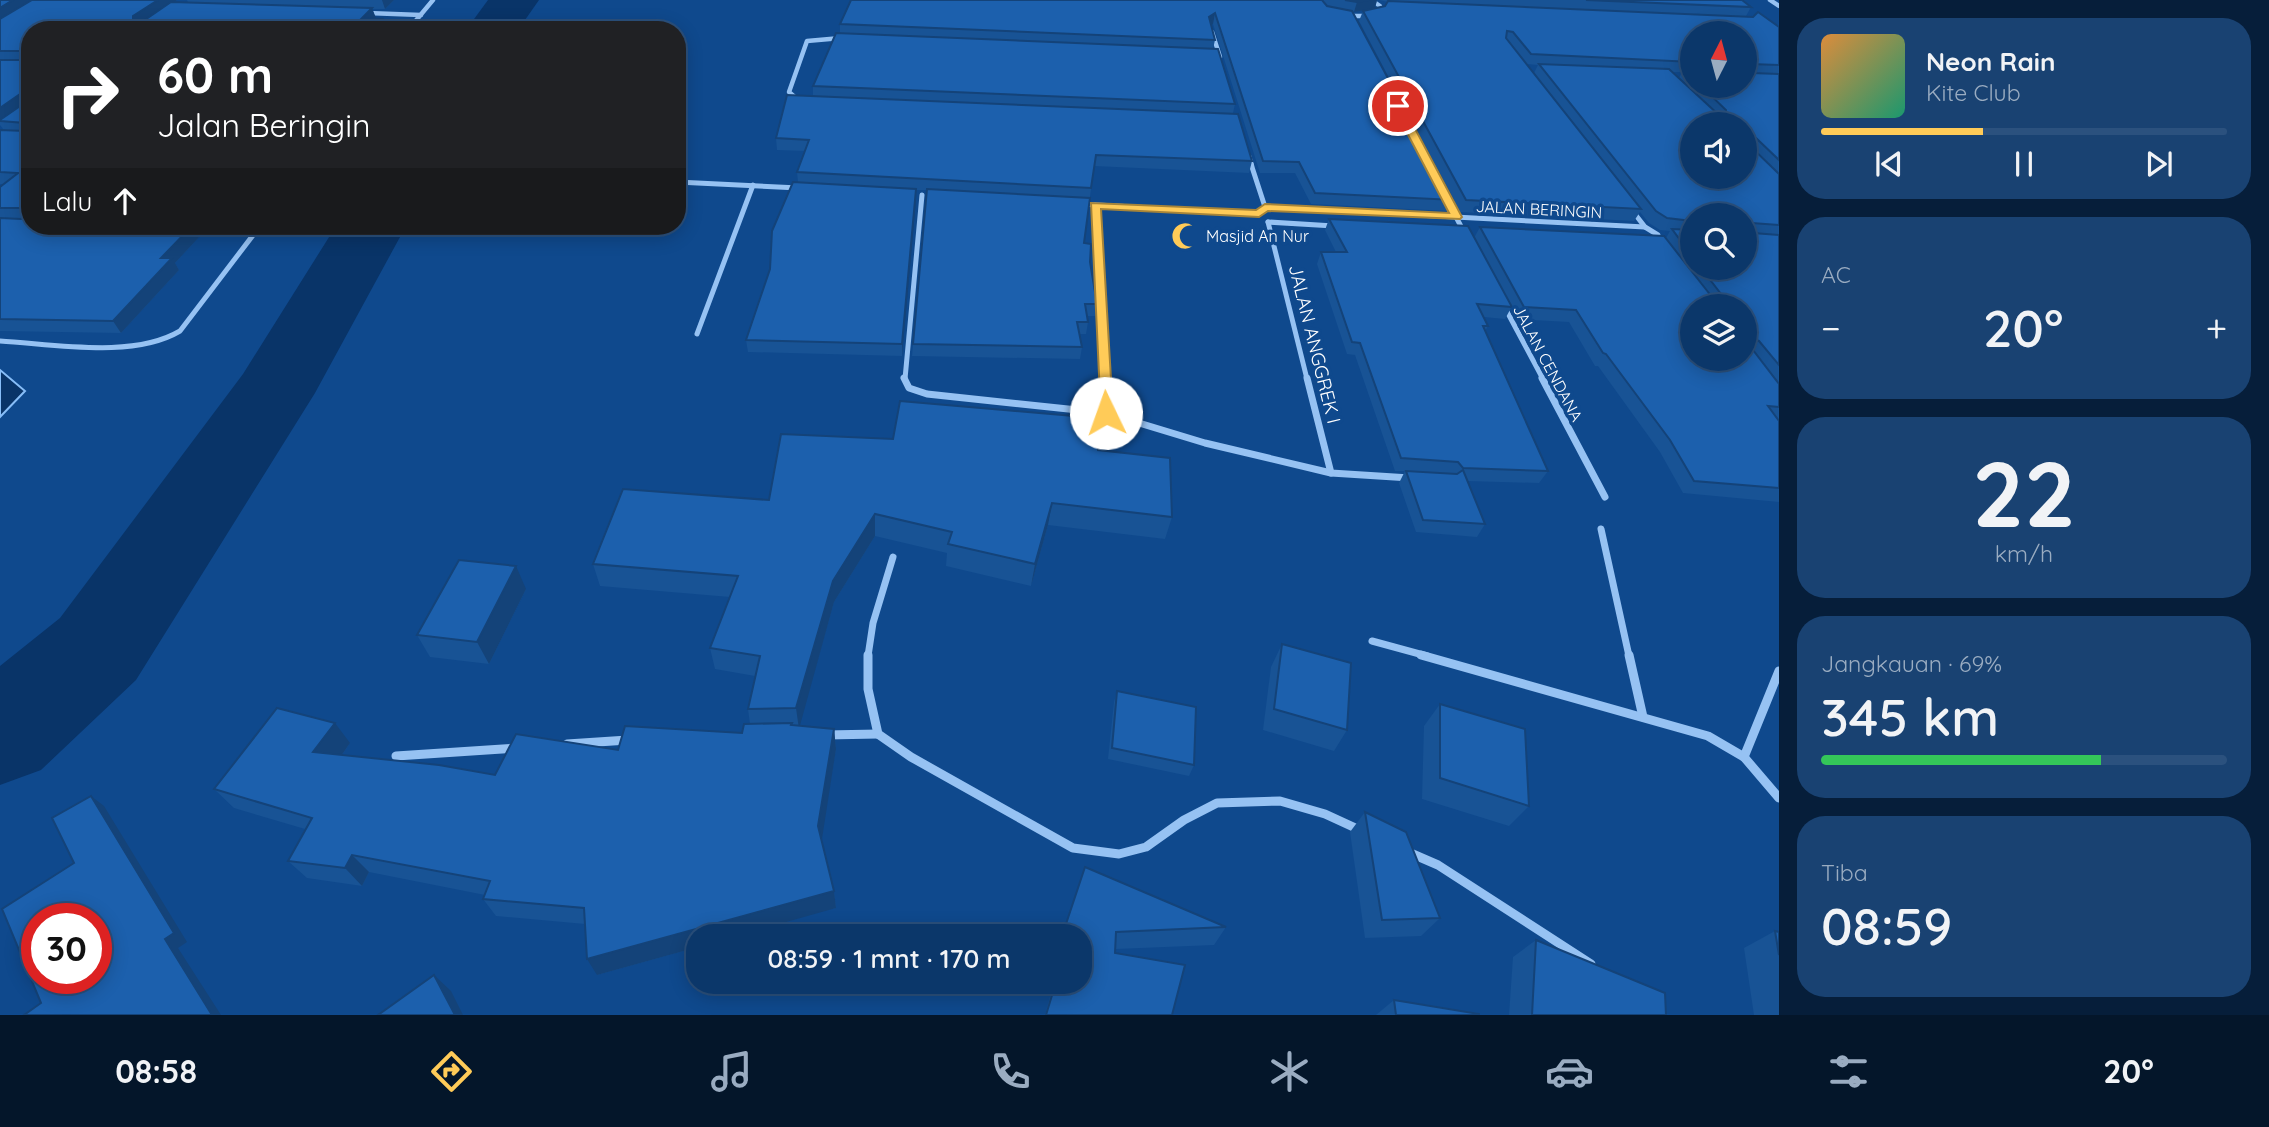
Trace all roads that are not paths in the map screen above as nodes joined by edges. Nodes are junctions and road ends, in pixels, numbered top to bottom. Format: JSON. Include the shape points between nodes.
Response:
{"nodes":[{"id":1,"x":433,"y":0,"type":"edge"},
{"id":2,"x":1371,"y":0,"type":"edge"},
{"id":3,"x":1770,"y":0,"type":"edge"},
{"id":4,"x":1380,"y":6,"type":"junction"},
{"id":5,"x":1393,"y":6,"type":"edge"},
{"id":6,"x":1779,"y":6,"type":"edge"},
{"id":7,"x":366,"y":13,"type":"edge"},
{"id":8,"x":421,"y":15,"type":"junction"},
{"id":9,"x":1339,"y":15,"type":"edge"},
{"id":10,"x":1352,"y":17,"type":"junction"},
{"id":11,"x":416,"y":21,"type":"edge"},
{"id":12,"x":1211,"y":28,"type":"edge"},
{"id":13,"x":1358,"y":29,"type":"edge"},
{"id":14,"x":853,"y":38,"type":"edge"},
{"id":15,"x":1206,"y":54,"type":"edge"},
{"id":16,"x":1219,"y":55,"type":"junction"},
{"id":17,"x":1223,"y":68,"type":"edge"},
{"id":18,"x":804,"y":101,"type":"edge"},
{"id":19,"x":1246,"y":145,"type":"edge"},
{"id":20,"x":686,"y":182,"type":"edge"},
{"id":21,"x":753,"y":185,"type":"junction"},
{"id":22,"x":805,"y":188,"type":"edge"},
{"id":23,"x":1444,"y":193,"type":"edge"},
{"id":24,"x":909,"y":194,"type":"edge"},
{"id":25,"x":922,"y":195,"type":"junction"},
{"id":26,"x":935,"y":196,"type":"edge"},
{"id":27,"x":1068,"y":203,"type":"edge"},
{"id":28,"x":1095,"y":205,"type":"junction"},
{"id":29,"x":1629,"y":206,"type":"edge"},
{"id":30,"x":1265,"y":207,"type":"junction"},
{"id":31,"x":1259,"y":214,"type":"junction"},
{"id":32,"x":1456,"y":217,"type":"junction"},
{"id":33,"x":1268,"y":222,"type":"junction"},
{"id":34,"x":1347,"y":226,"type":"edge"},
{"id":35,"x":1645,"y":227,"type":"junction"},
{"id":36,"x":1452,"y":232,"type":"edge"},
{"id":37,"x":1465,"y":233,"type":"junction"},
{"id":38,"x":1479,"y":233,"type":"edge"},
{"id":39,"x":254,"y":235,"type":"edge"},
{"id":40,"x":1658,"y":235,"type":"junction"},
{"id":41,"x":1670,"y":236,"type":"edge"},
{"id":42,"x":1645,"y":242,"type":"edge"},
{"id":43,"x":1659,"y":243,"type":"junction"},
{"id":44,"x":1471,"y":245,"type":"edge"},
{"id":45,"x":1667,"y":254,"type":"edge"},
{"id":46,"x":1497,"y":293,"type":"edge"},
{"id":47,"x":697,"y":334,"type":"dead end"},
{"id":48,"x":0,"y":341,"type":"edge"},
{"id":49,"x":1106,"y":413,"type":"junction"},
{"id":50,"x":1331,"y":473,"type":"junction"},
{"id":51,"x":1424,"y":479,"type":"edge"},
{"id":52,"x":1605,"y":498,"type":"dead end"},
{"id":53,"x":1601,"y":529,"type":"dead end"},
{"id":54,"x":893,"y":557,"type":"dead end"},
{"id":55,"x":1372,"y":640,"type":"dead end"},
{"id":56,"x":1779,"y":671,"type":"edge"},
{"id":57,"x":1643,"y":717,"type":"junction"},
{"id":58,"x":878,"y":734,"type":"junction"},
{"id":59,"x":811,"y":735,"type":"edge"},
{"id":60,"x":637,"y":739,"type":"edge"},
{"id":61,"x":557,"y":745,"type":"edge"},
{"id":62,"x":530,"y":747,"type":"edge"},
{"id":63,"x":396,"y":756,"type":"dead end"},
{"id":64,"x":1744,"y":757,"type":"junction"},
{"id":65,"x":1779,"y":798,"type":"edge"},
{"id":66,"x":1375,"y":837,"type":"edge"},
{"id":67,"x":1400,"y":848,"type":"edge"},
{"id":68,"x":1597,"y":968,"type":"edge"}],
"edges":[{"from":1,"to":8,"type":"street"},
{"from":2,"to":4,"type":"street"},
{"from":3,"to":6,"type":"street"},
{"from":4,"to":5,"type":"street"},
{"from":4,"to":10,"type":"street","via":[[1376,15]]},
{"from":7,"to":8,"type":"street"},
{"from":8,"to":11,"type":"street"},
{"from":9,"to":10,"type":"street"},
{"from":10,"to":13,"type":"street"},
{"from":12,"to":16,"type":"street"},
{"from":14,"to":18,"type":"street","via":[[807,41],[789,92]]},
{"from":15,"to":16,"type":"street"},
{"from":16,"to":17,"type":"street"},
{"from":19,"to":30,"type":"street"},
{"from":20,"to":21,"type":"street"},
{"from":21,"to":22,"type":"street"},
{"from":21,"to":47,"type":"street"},
{"from":23,"to":32,"type":"street"},
{"from":24,"to":25,"type":"street"},
{"from":25,"to":26,"type":"street"},
{"from":25,"to":49,"type":"street","via":[[903,376],[909,388],[927,394]]},
{"from":27,"to":28,"type":"street"},
{"from":28,"to":31,"type":"street"},
{"from":28,"to":49,"type":"street"},
{"from":29,"to":35,"type":"street"},
{"from":30,"to":31,"type":"street"},
{"from":30,"to":32,"type":"street","name":"JALAN BERINGIN"},
{"from":31,"to":33,"type":"street"},
{"from":32,"to":35,"type":"street","name":"JALAN BERINGIN"},
{"from":32,"to":37,"type":"street"},
{"from":33,"to":34,"type":"street"},
{"from":33,"to":50,"type":"street","name":"JALAN ANGGREK I"},
{"from":35,"to":40,"type":"street"},
{"from":36,"to":37,"type":"street","name":"JALAN BERINGIN"},
{"from":37,"to":38,"type":"street","name":"JALAN BERINGIN"},
{"from":37,"to":44,"type":"street"},
{"from":39,"to":48,"type":"street","via":[[172,336],[127,347]]},
{"from":40,"to":41,"type":"street"},
{"from":40,"to":43,"type":"street"},
{"from":42,"to":43,"type":"street"},
{"from":43,"to":45,"type":"street"},
{"from":46,"to":52,"type":"street","name":"JALAN CENDANA"},
{"from":49,"to":50,"type":"street"},
{"from":50,"to":51,"type":"street"},
{"from":53,"to":57,"type":"street"},
{"from":54,"to":58,"type":"street","via":[[874,607],[865,687]]},
{"from":55,"to":57,"type":"street"},
{"from":56,"to":64,"type":"street"},
{"from":57,"to":64,"type":"street","via":[[1708,736]]},
{"from":58,"to":59,"type":"street"},
{"from":58,"to":66,"type":"street","via":[[1073,848],[1119,853],[1146,847],[1217,803],[1280,801],[1325,814]]},
{"from":60,"to":61,"type":"street"},
{"from":62,"to":63,"type":"street"},
{"from":64,"to":65,"type":"street"},
{"from":67,"to":68,"type":"street","via":[[1438,865]]}]}
